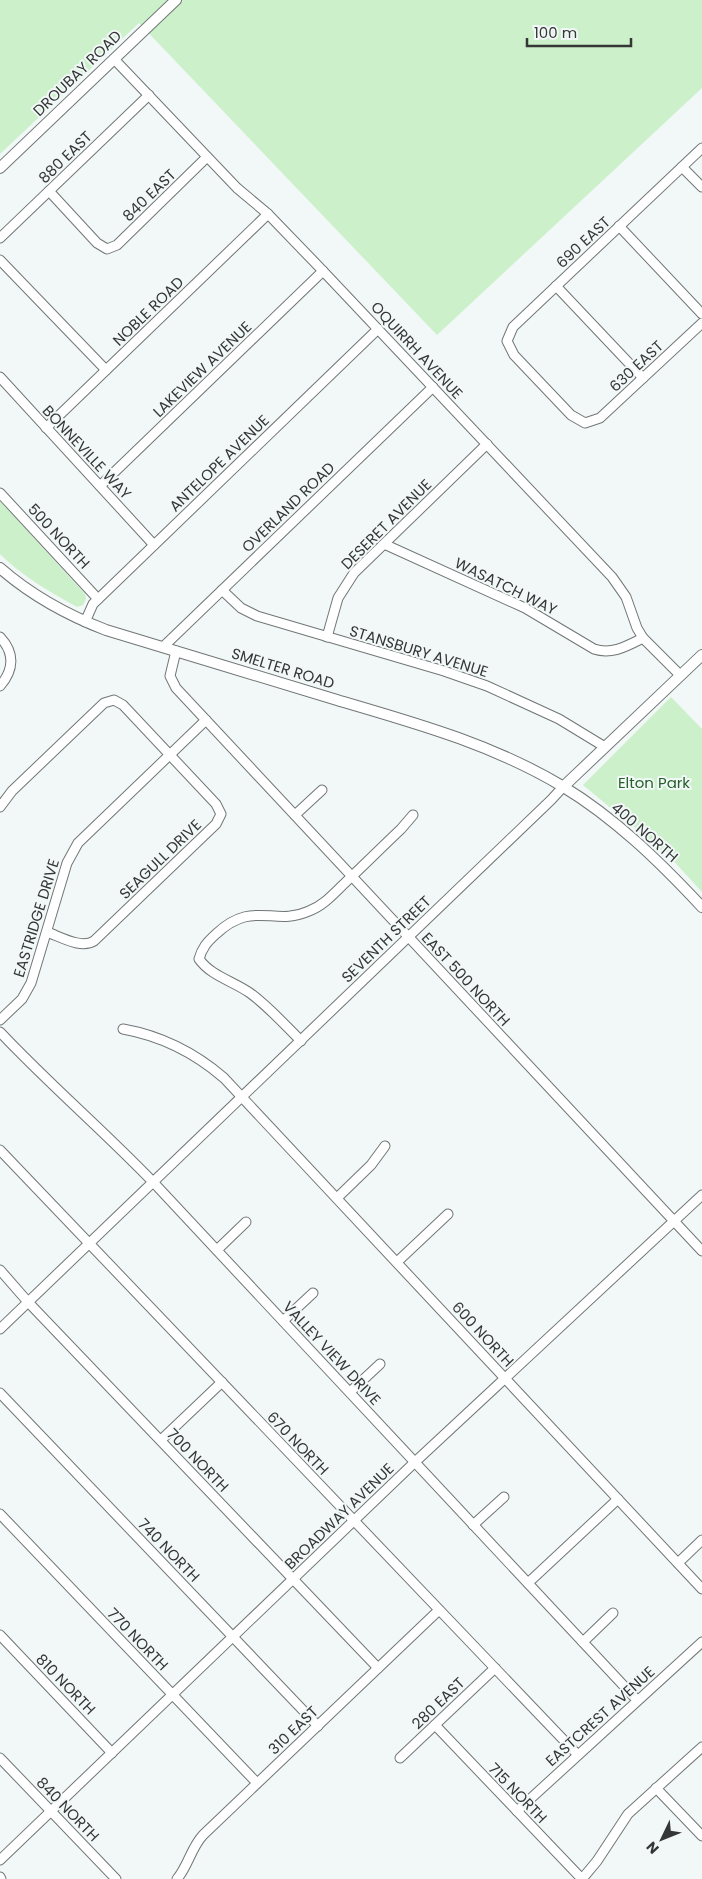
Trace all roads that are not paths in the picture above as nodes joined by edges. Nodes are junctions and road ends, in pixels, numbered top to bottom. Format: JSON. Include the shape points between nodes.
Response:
{"nodes":[{"id":1,"x":176,"y":0,"type":"edge"},
{"id":2,"x":114,"y":59,"type":"junction"},
{"id":3,"x":149,"y":96,"type":"junction"},
{"id":4,"x":702,"y":148,"type":"edge"},
{"id":5,"x":207,"y":157,"type":"junction"},
{"id":6,"x":682,"y":167,"type":"junction"},
{"id":7,"x":0,"y":168,"type":"edge"},
{"id":8,"x":702,"y":188,"type":"edge"},
{"id":9,"x":48,"y":191,"type":"junction"},
{"id":10,"x":268,"y":214,"type":"junction"},
{"id":11,"x":619,"y":226,"type":"junction"},
{"id":12,"x":0,"y":238,"type":"edge"},
{"id":13,"x":0,"y":260,"type":"edge"},
{"id":14,"x":323,"y":271,"type":"junction"},
{"id":15,"x":556,"y":286,"type":"junction"},
{"id":16,"x":702,"y":314,"type":"edge"},
{"id":17,"x":702,"y":323,"type":"edge"},
{"id":18,"x":378,"y":329,"type":"junction"},
{"id":19,"x":106,"y":370,"type":"junction"},
{"id":20,"x":0,"y":377,"type":"edge"},
{"id":21,"x":643,"y":378,"type":"junction"},
{"id":22,"x":433,"y":387,"type":"junction"},
{"id":23,"x":585,"y":423,"type":"joint"},
{"id":24,"x":46,"y":428,"type":"junction"},
{"id":25,"x":487,"y":444,"type":"junction"},
{"id":26,"x":100,"y":486,"type":"junction"},
{"id":27,"x":0,"y":492,"type":"edge"},
{"id":28,"x":384,"y":544,"type":"junction"},
{"id":29,"x":154,"y":545,"type":"junction"},
{"id":30,"x":0,"y":568,"type":"edge"},
{"id":31,"x":222,"y":590,"type":"junction"},
{"id":32,"x":98,"y":599,"type":"junction"},
{"id":33,"x":85,"y":622,"type":"junction"},
{"id":34,"x":326,"y":637,"type":"junction"},
{"id":35,"x":0,"y":638,"type":"edge"},
{"id":36,"x":643,"y":638,"type":"junction"},
{"id":37,"x":163,"y":647,"type":"junction"},
{"id":38,"x":176,"y":651,"type":"junction"},
{"id":39,"x":702,"y":655,"type":"edge"},
{"id":40,"x":680,"y":675,"type":"junction"},
{"id":41,"x":0,"y":686,"type":"edge"},
{"id":42,"x":206,"y":720,"type":"junction"},
{"id":43,"x":605,"y":747,"type":"junction"},
{"id":44,"x":169,"y":754,"type":"junction"},
{"id":45,"x":563,"y":787,"type":"junction"},
{"id":46,"x":322,"y":790,"type":"dead end"},
{"id":47,"x":0,"y":807,"type":"edge"},
{"id":48,"x":295,"y":815,"type":"junction"},
{"id":49,"x":413,"y":815,"type":"dead end"},
{"id":50,"x":352,"y":876,"type":"junction"},
{"id":51,"x":702,"y":907,"type":"edge"},
{"id":52,"x":46,"y":932,"type":"junction"},
{"id":53,"x":409,"y":938,"type":"junction"},
{"id":54,"x":0,"y":1020,"type":"edge"},
{"id":55,"x":123,"y":1029,"type":"dead end"},
{"id":56,"x":0,"y":1032,"type":"edge"},
{"id":57,"x":301,"y":1042,"type":"junction"},
{"id":58,"x":243,"y":1097,"type":"junction"},
{"id":59,"x":385,"y":1146,"type":"dead end"},
{"id":60,"x":0,"y":1150,"type":"edge"},
{"id":61,"x":154,"y":1183,"type":"junction"},
{"id":62,"x":702,"y":1195,"type":"edge"},
{"id":63,"x":337,"y":1198,"type":"junction"},
{"id":64,"x":448,"y":1214,"type":"dead end"},
{"id":65,"x":674,"y":1221,"type":"junction"},
{"id":66,"x":246,"y":1222,"type":"dead end"},
{"id":67,"x":89,"y":1244,"type":"junction"},
{"id":68,"x":217,"y":1250,"type":"junction"},
{"id":69,"x":702,"y":1251,"type":"edge"},
{"id":70,"x":397,"y":1262,"type":"junction"},
{"id":71,"x":0,"y":1270,"type":"edge"},
{"id":72,"x":313,"y":1293,"type":"dead end"},
{"id":73,"x":28,"y":1302,"type":"junction"},
{"id":74,"x":283,"y":1321,"type":"junction"},
{"id":75,"x":0,"y":1329,"type":"edge"},
{"id":76,"x":380,"y":1364,"type":"dead end"},
{"id":77,"x":506,"y":1378,"type":"junction"},
{"id":78,"x":222,"y":1382,"type":"junction"},
{"id":79,"x":350,"y":1392,"type":"junction"},
{"id":80,"x":0,"y":1393,"type":"edge"},
{"id":81,"x":161,"y":1440,"type":"junction"},
{"id":82,"x":415,"y":1462,"type":"junction"},
{"id":83,"x":504,"y":1497,"type":"dead end"},
{"id":84,"x":618,"y":1499,"type":"junction"},
{"id":85,"x":0,"y":1514,"type":"edge"},
{"id":86,"x":354,"y":1521,"type":"junction"},
{"id":87,"x":474,"y":1525,"type":"junction"},
{"id":88,"x":702,"y":1540,"type":"edge"},
{"id":89,"x":678,"y":1563,"type":"junction"},
{"id":90,"x":293,"y":1579,"type":"junction"},
{"id":91,"x":528,"y":1583,"type":"junction"},
{"id":92,"x":702,"y":1589,"type":"edge"},
{"id":93,"x":439,"y":1610,"type":"junction"},
{"id":94,"x":613,"y":1613,"type":"dead end"},
{"id":95,"x":0,"y":1635,"type":"edge"},
{"id":96,"x":233,"y":1637,"type":"junction"},
{"id":97,"x":583,"y":1642,"type":"junction"},
{"id":98,"x":702,"y":1642,"type":"edge"},
{"id":99,"x":378,"y":1668,"type":"junction"},
{"id":100,"x":494,"y":1668,"type":"junction"},
{"id":101,"x":172,"y":1695,"type":"junction"},
{"id":102,"x":638,"y":1700,"type":"junction"},
{"id":103,"x":434,"y":1725,"type":"junction"},
{"id":104,"x":318,"y":1726,"type":"junction"},
{"id":105,"x":702,"y":1746,"type":"edge"},
{"id":106,"x":112,"y":1752,"type":"junction"},
{"id":107,"x":577,"y":1754,"type":"junction"},
{"id":108,"x":0,"y":1758,"type":"edge"},
{"id":109,"x":400,"y":1758,"type":"dead end"},
{"id":110,"x":257,"y":1783,"type":"junction"},
{"id":111,"x":656,"y":1788,"type":"junction"},
{"id":112,"x":51,"y":1811,"type":"junction"},
{"id":113,"x":517,"y":1811,"type":"junction"},
{"id":114,"x":702,"y":1836,"type":"edge"},
{"id":115,"x":0,"y":1860,"type":"edge"},
{"id":116,"x":116,"y":1879,"type":"edge"},
{"id":117,"x":177,"y":1879,"type":"edge"},
{"id":118,"x":582,"y":1879,"type":"edge"}],
"edges":[{"from":1,"to":2,"type":"street","name":"DROUBAY ROAD"},
{"from":2,"to":3,"type":"street","name":"OQUIRRH AVENUE"},
{"from":2,"to":7,"type":"street","name":"DROUBAY ROAD"},
{"from":3,"to":5,"type":"street","name":"OQUIRRH AVENUE"},
{"from":3,"to":9,"type":"street","name":"880 EAST"},
{"from":4,"to":6,"type":"street","name":"690 EAST"},
{"from":5,"to":9,"type":"street","name":"840 EAST","via":[[116,245],[107,249],[97,243]]},
{"from":5,"to":10,"type":"street","name":"OQUIRRH AVENUE","via":[[236,188]]},
{"from":6,"to":8,"type":"street"},
{"from":6,"to":11,"type":"street","name":"690 EAST"},
{"from":9,"to":12,"type":"street","name":"880 EAST"},
{"from":10,"to":14,"type":"street","name":"OQUIRRH AVENUE"},
{"from":10,"to":19,"type":"street","name":"NOBLE ROAD"},
{"from":11,"to":15,"type":"street","name":"690 EAST"},
{"from":11,"to":16,"type":"street"},
{"from":13,"to":19,"type":"street"},
{"from":14,"to":18,"type":"street","name":"OQUIRRH AVENUE"},
{"from":14,"to":26,"type":"street","name":"LAKEVIEW AVENUE"},
{"from":15,"to":21,"type":"street"},
{"from":15,"to":23,"type":"street","name":"690 EAST","via":[[513,327],[507,341],[514,355],[571,415]]},
{"from":17,"to":21,"type":"street","name":"630 EAST"},
{"from":18,"to":22,"type":"street","name":"OQUIRRH AVENUE"},
{"from":18,"to":29,"type":"street","name":"ANTELOPE AVENUE"},
{"from":19,"to":24,"type":"street","name":"NOBLE ROAD"},
{"from":20,"to":24,"type":"street","name":"BONNEVILLE WAY"},
{"from":21,"to":23,"type":"street","name":"630 EAST","via":[[600,418]]},
{"from":22,"to":25,"type":"street","name":"OQUIRRH AVENUE"},
{"from":22,"to":31,"type":"street","name":"OVERLAND ROAD"},
{"from":24,"to":26,"type":"street","name":"BONNEVILLE WAY"},
{"from":25,"to":28,"type":"street","name":"DESERET AVENUE"},
{"from":25,"to":36,"type":"street","name":"OQUIRRH AVENUE","via":[[619,586]]},
{"from":26,"to":29,"type":"street","name":"BONNEVILLE WAY"},
{"from":27,"to":32,"type":"street","name":"500 NORTH"},
{"from":28,"to":34,"type":"street","name":"DESERET AVENUE","via":[[345,584]]},
{"from":28,"to":36,"type":"street","name":"WASATCH WAY","via":[[525,608],[601,651],[613,651]]},
{"from":29,"to":32,"type":"street","name":"ANTELOPE AVENUE"},
{"from":30,"to":33,"type":"street","name":"SMELTER ROAD","via":[[41,599]]},
{"from":31,"to":34,"type":"street","name":"STANSBURY AVENUE","via":[[236,605],[252,614]]},
{"from":31,"to":37,"type":"street","name":"OVERLAND ROAD"},
{"from":32,"to":33,"type":"street","name":"ANTELOPE AVENUE"},
{"from":33,"to":37,"type":"street","name":"SMELTER ROAD"},
{"from":34,"to":43,"type":"street","name":"STANSBURY AVENUE","via":[[488,686],[559,719]]},
{"from":35,"to":41,"type":"street","via":[[9,648],[12,662]]},
{"from":36,"to":40,"type":"street","name":"OQUIRRH AVENUE"},
{"from":37,"to":38,"type":"street","name":"SMELTER ROAD"},
{"from":38,"to":42,"type":"street","name":"EAST 500 NORTH","via":[[170,676],[172,682]]},
{"from":38,"to":45,"type":"street","name":"SMELTER ROAD","via":[[435,729],[512,760]]},
{"from":39,"to":40,"type":"street","name":"SEVENTH STREET"},
{"from":40,"to":43,"type":"street","name":"SEVENTH STREET"},
{"from":42,"to":44,"type":"street","name":"EASTRIDGE DRIVE"},
{"from":42,"to":48,"type":"street","name":"EAST 500 NORTH"},
{"from":43,"to":45,"type":"street","name":"SEVENTH STREET"},
{"from":44,"to":47,"type":"street","via":[[123,705],[114,700],[108,701],[12,791]]},
{"from":44,"to":52,"type":"street","name":"EASTRIDGE DRIVE","via":[[78,843],[67,863]]},
{"from":44,"to":52,"type":"street","name":"SEAGULL DRIVE","via":[[216,804],[220,820],[94,941],[82,944]]},
{"from":45,"to":51,"type":"street","name":"400 NORTH","via":[[641,846]]},
{"from":45,"to":53,"type":"street","name":"SEVENTH STREET"},
{"from":46,"to":48,"type":"street"},
{"from":48,"to":50,"type":"street","name":"EAST 500 NORTH"},
{"from":49,"to":50,"type":"street"},
{"from":50,"to":53,"type":"street","name":"EAST 500 NORTH"},
{"from":50,"to":57,"type":"street","via":[[309,912],[288,916],[256,914],[235,920],[205,944],[199,959],[209,970],[252,994]]},
{"from":52,"to":54,"type":"street","name":"EASTRIDGE DRIVE","via":[[29,989]]},
{"from":53,"to":57,"type":"street","name":"SEVENTH STREET"},
{"from":53,"to":65,"type":"street","name":"EAST 500 NORTH"},
{"from":55,"to":58,"type":"street","name":"600 NORTH","via":[[161,1038],[183,1049],[215,1070]]},
{"from":56,"to":61,"type":"street","name":"VALLEY VIEW DRIVE"},
{"from":57,"to":58,"type":"street","name":"SEVENTH STREET"},
{"from":58,"to":61,"type":"street","name":"SEVENTH STREET"},
{"from":58,"to":63,"type":"street","name":"600 NORTH"},
{"from":59,"to":63,"type":"street","via":[[371,1165]]},
{"from":60,"to":67,"type":"street","name":"670 NORTH"},
{"from":61,"to":67,"type":"street","name":"SEVENTH STREET"},
{"from":61,"to":68,"type":"street","name":"VALLEY VIEW DRIVE"},
{"from":62,"to":65,"type":"street","name":"BROADWAY AVENUE"},
{"from":63,"to":70,"type":"street","name":"600 NORTH"},
{"from":64,"to":70,"type":"street"},
{"from":65,"to":69,"type":"street","name":"EAST 500 NORTH"},
{"from":65,"to":77,"type":"street","name":"BROADWAY AVENUE"},
{"from":66,"to":68,"type":"street"},
{"from":67,"to":73,"type":"street","name":"SEVENTH STREET"},
{"from":67,"to":78,"type":"street","name":"670 NORTH"},
{"from":68,"to":74,"type":"street","name":"VALLEY VIEW DRIVE"},
{"from":70,"to":77,"type":"street","name":"600 NORTH"},
{"from":71,"to":73,"type":"street","name":"700 NORTH"},
{"from":72,"to":74,"type":"street"},
{"from":73,"to":75,"type":"street","name":"SEVENTH STREET"},
{"from":73,"to":81,"type":"street","name":"700 NORTH"},
{"from":74,"to":79,"type":"street","name":"VALLEY VIEW DRIVE"},
{"from":76,"to":79,"type":"street"},
{"from":77,"to":82,"type":"street","name":"BROADWAY AVENUE"},
{"from":77,"to":84,"type":"street","name":"600 NORTH"},
{"from":78,"to":81,"type":"street"},
{"from":78,"to":86,"type":"street","name":"670 NORTH"},
{"from":79,"to":82,"type":"street","name":"VALLEY VIEW DRIVE"},
{"from":80,"to":96,"type":"street","name":"740 NORTH"},
{"from":81,"to":90,"type":"street","name":"700 NORTH"},
{"from":82,"to":86,"type":"street","name":"BROADWAY AVENUE"},
{"from":82,"to":87,"type":"street","name":"VALLEY VIEW DRIVE"},
{"from":83,"to":87,"type":"street"},
{"from":84,"to":89,"type":"street","name":"600 NORTH"},
{"from":84,"to":91,"type":"street"},
{"from":85,"to":101,"type":"street","name":"770 NORTH"},
{"from":86,"to":90,"type":"street","name":"BROADWAY AVENUE"},
{"from":86,"to":93,"type":"street","name":"670 NORTH"},
{"from":87,"to":91,"type":"street","name":"VALLEY VIEW DRIVE"},
{"from":88,"to":89,"type":"street"},
{"from":89,"to":92,"type":"street","name":"600 NORTH"},
{"from":90,"to":96,"type":"street","name":"BROADWAY AVENUE"},
{"from":90,"to":99,"type":"street","name":"700 NORTH"},
{"from":91,"to":97,"type":"street","name":"VALLEY VIEW DRIVE"},
{"from":93,"to":99,"type":"street","name":"310 EAST"},
{"from":93,"to":100,"type":"street","name":"670 NORTH"},
{"from":94,"to":97,"type":"street"},
{"from":95,"to":106,"type":"street","name":"810 NORTH"},
{"from":96,"to":101,"type":"street","name":"BROADWAY AVENUE"},
{"from":96,"to":104,"type":"street","name":"740 NORTH"},
{"from":97,"to":102,"type":"street","name":"VALLEY VIEW DRIVE"},
{"from":98,"to":102,"type":"street","name":"EASTCREST AVENUE"},
{"from":99,"to":104,"type":"street","name":"310 EAST"},
{"from":100,"to":103,"type":"street","name":"280 EAST"},
{"from":100,"to":107,"type":"street","name":"670 NORTH"},
{"from":101,"to":106,"type":"street","name":"BROADWAY AVENUE"},
{"from":101,"to":110,"type":"street","name":"770 NORTH"},
{"from":102,"to":107,"type":"street","name":"EASTCREST AVENUE"},
{"from":103,"to":109,"type":"street","name":"280 EAST"},
{"from":103,"to":113,"type":"street","name":"715 NORTH"},
{"from":104,"to":110,"type":"street","name":"310 EAST"},
{"from":105,"to":111,"type":"street"},
{"from":106,"to":112,"type":"street","name":"BROADWAY AVENUE"},
{"from":107,"to":113,"type":"street","name":"EASTCREST AVENUE"},
{"from":108,"to":112,"type":"street","name":"840 NORTH"},
{"from":110,"to":117,"type":"street","name":"310 EAST","via":[[200,1838]]},
{"from":111,"to":114,"type":"street"},
{"from":111,"to":118,"type":"street","via":[[623,1819],[597,1862]]},
{"from":112,"to":115,"type":"street","name":"BROADWAY AVENUE"},
{"from":112,"to":116,"type":"street","name":"840 NORTH"},
{"from":113,"to":118,"type":"street","name":"715 NORTH"}]}
